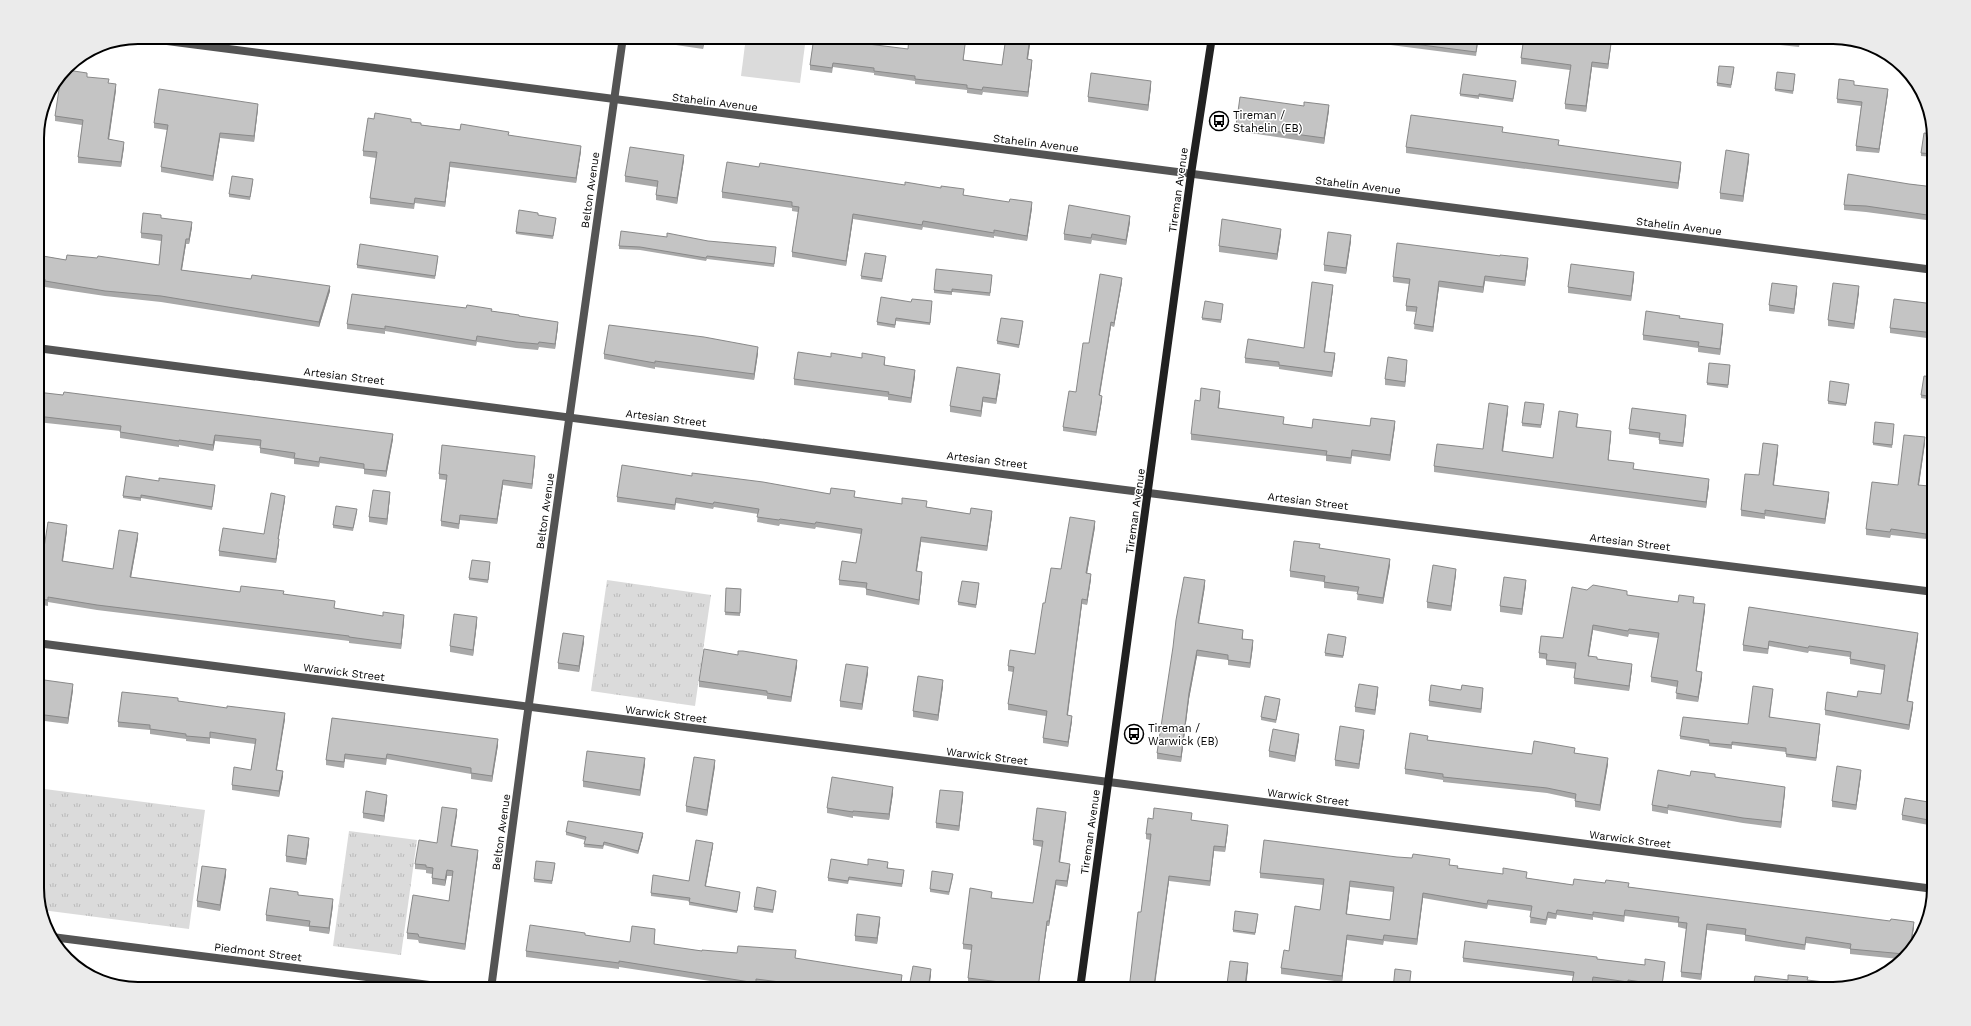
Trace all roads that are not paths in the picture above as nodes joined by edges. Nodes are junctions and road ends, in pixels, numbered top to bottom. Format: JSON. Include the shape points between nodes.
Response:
{"nodes":[{"id":1,"x":189,"y":44,"type":"edge"},
{"id":2,"x":622,"y":44,"type":"edge"},
{"id":3,"x":1211,"y":44,"type":"edge"},
{"id":4,"x":614,"y":100,"type":"junction"},
{"id":5,"x":1191,"y":174,"type":"junction"},
{"id":6,"x":1927,"y":269,"type":"edge"},
{"id":7,"x":44,"y":349,"type":"edge"},
{"id":8,"x":569,"y":417,"type":"junction"},
{"id":9,"x":1148,"y":491,"type":"junction"},
{"id":10,"x":1927,"y":591,"type":"edge"},
{"id":11,"x":44,"y":644,"type":"edge"},
{"id":12,"x":528,"y":708,"type":"junction"},
{"id":13,"x":1108,"y":783,"type":"junction"},
{"id":14,"x":1927,"y":888,"type":"edge"},
{"id":15,"x":59,"y":938,"type":"edge"},
{"id":16,"x":406,"y":982,"type":"edge"},
{"id":17,"x":492,"y":982,"type":"edge"},
{"id":18,"x":1081,"y":982,"type":"edge"}],
"edges":[{"from":1,"to":4,"type":"street","name":"Stahelin Avenue"},
{"from":2,"to":4,"type":"street","name":"Belton Avenue"},
{"from":3,"to":5,"type":"street","name":"Tireman Avenue"},
{"from":4,"to":5,"type":"street","name":"Stahelin Avenue"},
{"from":4,"to":8,"type":"street","name":"Belton Avenue"},
{"from":5,"to":6,"type":"street","name":"Stahelin Avenue"},
{"from":5,"to":9,"type":"street","name":"Tireman Avenue"},
{"from":7,"to":8,"type":"street","name":"Artesian Street"},
{"from":8,"to":9,"type":"street","name":"Artesian Street"},
{"from":8,"to":12,"type":"street","name":"Belton Avenue"},
{"from":9,"to":10,"type":"street","name":"Artesian Street"},
{"from":9,"to":13,"type":"street","name":"Tireman Avenue"},
{"from":11,"to":12,"type":"street","name":"Warwick Street"},
{"from":12,"to":13,"type":"street","name":"Warwick Street"},
{"from":12,"to":17,"type":"street","name":"Belton Avenue"},
{"from":13,"to":14,"type":"street","name":"Warwick Street"},
{"from":13,"to":18,"type":"street","name":"Tireman Avenue"},
{"from":15,"to":16,"type":"street","name":"Piedmont Street"}]}
